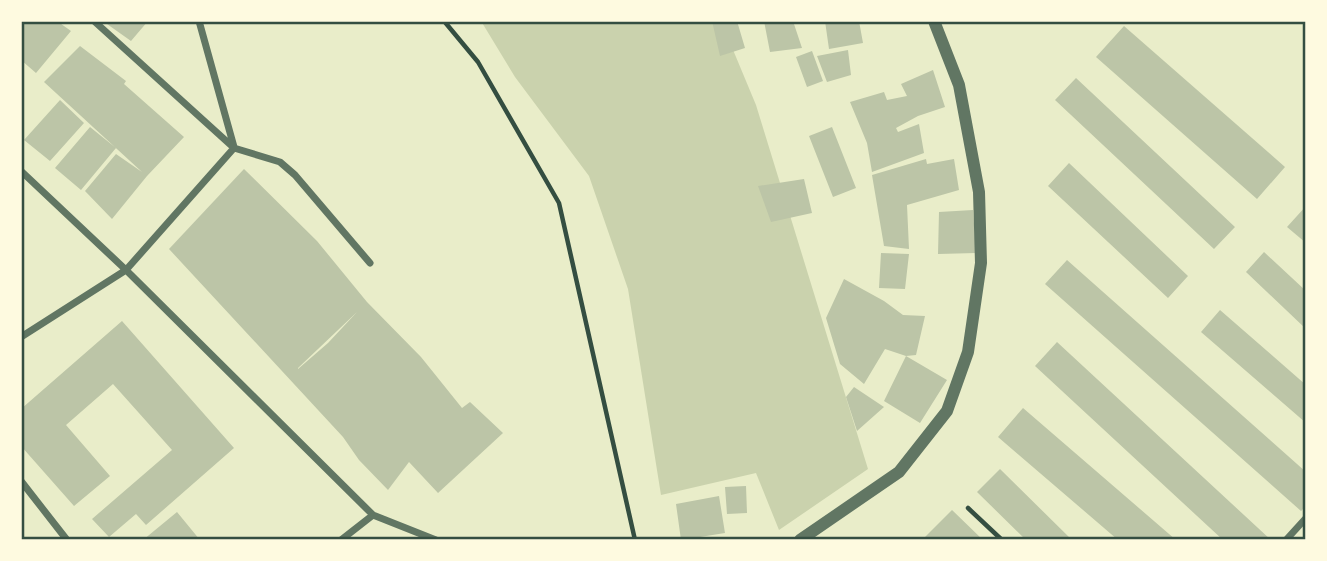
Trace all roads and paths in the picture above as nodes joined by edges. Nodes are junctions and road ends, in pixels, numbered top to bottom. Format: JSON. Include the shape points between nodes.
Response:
{"nodes":[{"id":1,"x":94,"y":21,"type":"edge"},
{"id":2,"x":199,"y":21,"type":"edge"},
{"id":3,"x":444,"y":21,"type":"edge"},
{"id":4,"x":934,"y":21,"type":"edge"},
{"id":5,"x":234,"y":148,"type":"junction"},
{"id":6,"x":21,"y":171,"type":"edge"},
{"id":7,"x":370,"y":263,"type":"dead end"},
{"id":8,"x":126,"y":270,"type":"junction"},
{"id":9,"x":21,"y":337,"type":"edge"},
{"id":10,"x":21,"y":481,"type":"edge"},
{"id":11,"x":968,"y":508,"type":"dead end"},
{"id":12,"x":373,"y":515,"type":"junction"},
{"id":13,"x":1306,"y":518,"type":"edge"},
{"id":14,"x":67,"y":540,"type":"edge"},
{"id":15,"x":341,"y":540,"type":"edge"},
{"id":16,"x":436,"y":540,"type":"edge"},
{"id":17,"x":635,"y":540,"type":"edge"},
{"id":18,"x":800,"y":540,"type":"edge"},
{"id":19,"x":1002,"y":540,"type":"edge"},
{"id":20,"x":1286,"y":540,"type":"edge"}],
"edges":[{"from":1,"to":5,"type":"street"},
{"from":2,"to":5,"type":"street"},
{"from":3,"to":17,"type":"path","via":[[478,62],[559,203]]},
{"from":4,"to":18,"type":"street","via":[[960,85],[979,192],[981,263],[968,352],[947,411],[899,472]]},
{"from":5,"to":7,"type":"street","via":[[280,162],[295,174]]},
{"from":5,"to":8,"type":"street"},
{"from":6,"to":8,"type":"street"},
{"from":8,"to":9,"type":"street"},
{"from":8,"to":12,"type":"street"},
{"from":10,"to":14,"type":"street"},
{"from":11,"to":19,"type":"path"},
{"from":12,"to":15,"type":"street"},
{"from":12,"to":16,"type":"street"},
{"from":13,"to":20,"type":"street"}]}
